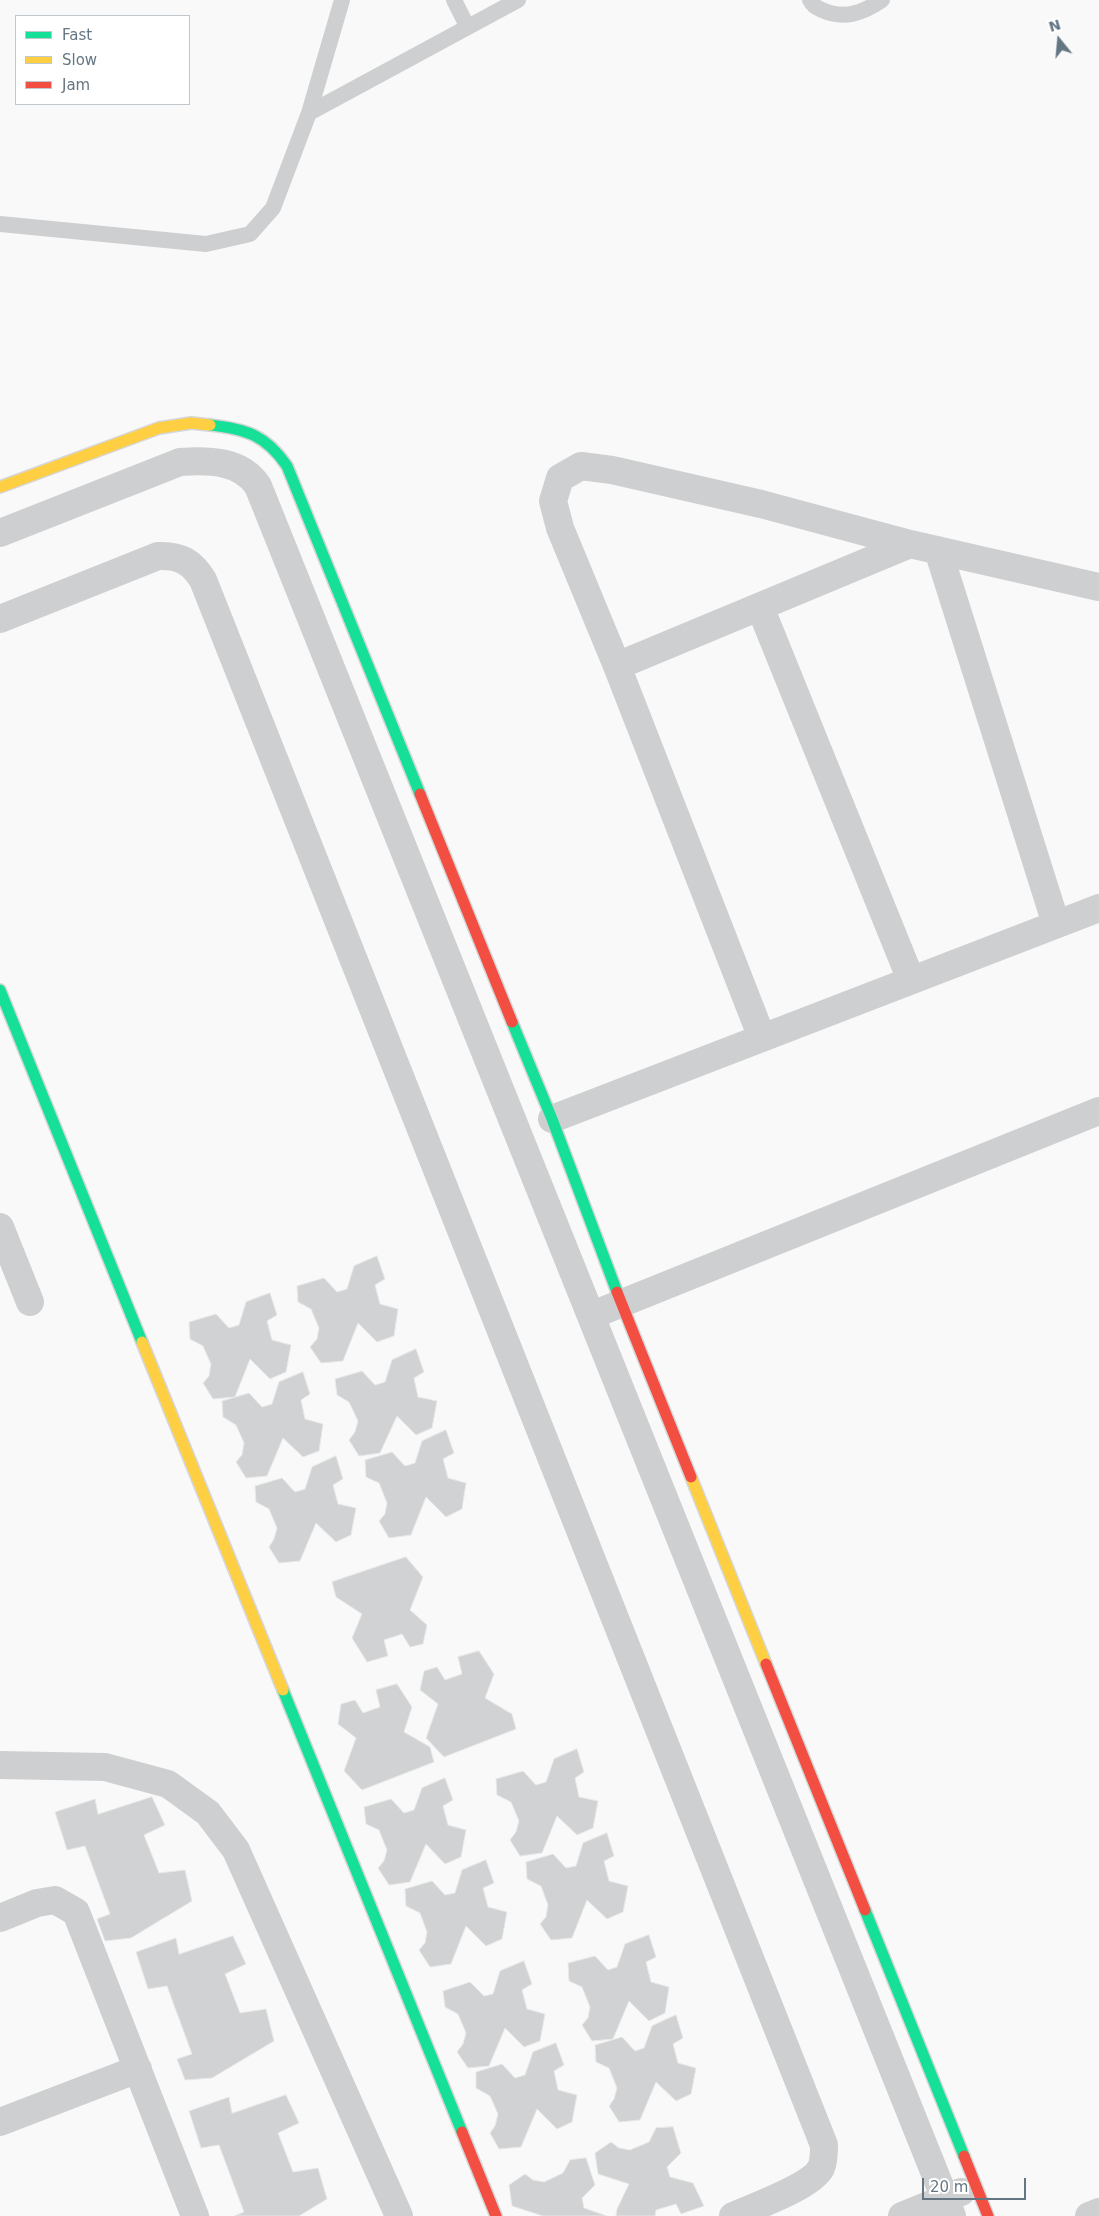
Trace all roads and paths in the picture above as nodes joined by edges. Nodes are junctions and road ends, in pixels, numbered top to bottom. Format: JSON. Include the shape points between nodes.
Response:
{"nodes":[{"id":1,"x":342,"y":0,"type":"edge"},
{"id":2,"x":454,"y":0,"type":"edge"},
{"id":3,"x":518,"y":0,"type":"edge"},
{"id":4,"x":810,"y":0,"type":"edge"},
{"id":5,"x":882,"y":0,"type":"edge"},
{"id":6,"x":468,"y":26,"type":"junction"},
{"id":7,"x":309,"y":113,"type":"junction"},
{"id":8,"x":0,"y":224,"type":"edge"},
{"id":9,"x":0,"y":487,"type":"edge"},
{"id":10,"x":0,"y":533,"type":"edge"},
{"id":11,"x":910,"y":544,"type":"junction"},
{"id":12,"x":938,"y":550,"type":"junction"},
{"id":13,"x":1099,"y":587,"type":"edge"},
{"id":14,"x":760,"y":607,"type":"junction"},
{"id":15,"x":0,"y":619,"type":"edge"},
{"id":16,"x":617,"y":666,"type":"junction"},
{"id":17,"x":1099,"y":908,"type":"edge"},
{"id":18,"x":1056,"y":924,"type":"junction"},
{"id":19,"x":911,"y":980,"type":"junction"},
{"id":20,"x":0,"y":990,"type":"edge"},
{"id":21,"x":762,"y":1038,"type":"junction"},
{"id":22,"x":1099,"y":1111,"type":"edge"},
{"id":23,"x":552,"y":1118,"type":"junction"},
{"id":24,"x":0,"y":1227,"type":"edge"},
{"id":25,"x":30,"y":1302,"type":"dead end"},
{"id":26,"x":621,"y":1303,"type":"junction"},
{"id":27,"x":592,"y":1315,"type":"junction"},
{"id":28,"x":5,"y":1767,"type":"edge"},
{"id":29,"x":0,"y":1918,"type":"edge"},
{"id":30,"x":138,"y":2069,"type":"junction"},
{"id":31,"x":0,"y":2122,"type":"edge"},
{"id":32,"x":976,"y":2186,"type":"junction"},
{"id":33,"x":949,"y":2207,"type":"edge"},
{"id":34,"x":1099,"y":2212,"type":"edge"},
{"id":35,"x":195,"y":2216,"type":"edge"},
{"id":36,"x":399,"y":2216,"type":"edge"},
{"id":37,"x":496,"y":2216,"type":"edge"},
{"id":38,"x":733,"y":2216,"type":"edge"},
{"id":39,"x":902,"y":2216,"type":"edge"},
{"id":40,"x":988,"y":2216,"type":"edge"},
{"id":41,"x":1089,"y":2216,"type":"edge"}],
"edges":[{"from":1,"to":7,"type":"lane"},
{"from":2,"to":6,"type":"lane"},
{"from":3,"to":6,"type":"lane"},
{"from":4,"to":5,"type":"lane","via":[[813,6],[836,16],[866,10]]},
{"from":6,"to":7,"type":"lane"},
{"from":7,"to":8,"type":"lane","via":[[273,208],[250,234],[206,244]]},
{"from":9,"to":23,"type":"street","via":[[159,428],[191,423],[237,428],[276,450],[295,482]]},
{"from":10,"to":27,"type":"street","via":[[180,462],[208,460],[230,465],[250,475],[261,495]]},
{"from":11,"to":12,"type":"street"},
{"from":11,"to":14,"type":"street"},
{"from":11,"to":16,"type":"street","via":[[761,504],[581,466],[560,478],[553,501],[560,528]]},
{"from":12,"to":13,"type":"street"},
{"from":12,"to":18,"type":"street"},
{"from":14,"to":16,"type":"street"},
{"from":14,"to":19,"type":"street"},
{"from":15,"to":38,"type":"street","via":[[158,556],[172,555],[186,560],[202,580],[824,2145],[821,2168],[812,2178]]},
{"from":16,"to":21,"type":"street"},
{"from":17,"to":18,"type":"street"},
{"from":18,"to":19,"type":"street"},
{"from":19,"to":21,"type":"street"},
{"from":20,"to":37,"type":"street"},
{"from":21,"to":23,"type":"street"},
{"from":22,"to":26,"type":"street"},
{"from":23,"to":26,"type":"street"},
{"from":24,"to":25,"type":"street"},
{"from":26,"to":27,"type":"street"},
{"from":26,"to":32,"type":"street"},
{"from":27,"to":33,"type":"street"},
{"from":28,"to":36,"type":"street","via":[[105,1767],[168,1784],[208,1813],[236,1850]]},
{"from":29,"to":30,"type":"street","via":[[37,1903],[54,1900],[76,1912]]},
{"from":30,"to":31,"type":"street"},
{"from":30,"to":35,"type":"street"},
{"from":32,"to":33,"type":"street"},
{"from":32,"to":40,"type":"street"},
{"from":33,"to":39,"type":"street"},
{"from":34,"to":41,"type":"street"}]}
